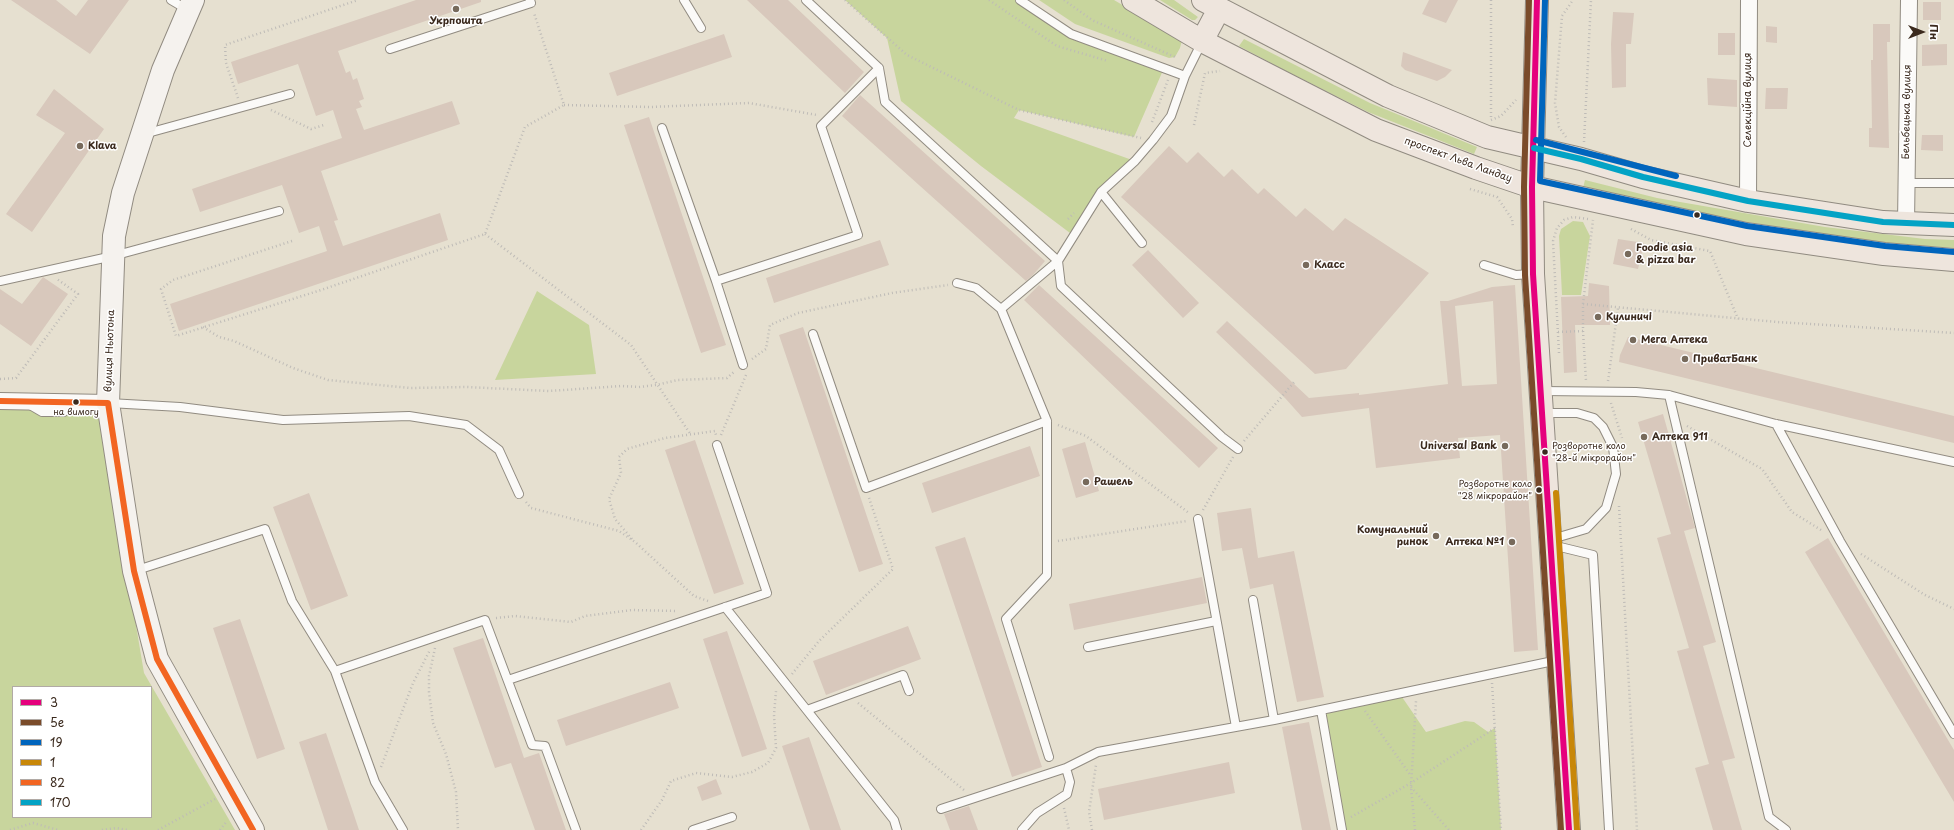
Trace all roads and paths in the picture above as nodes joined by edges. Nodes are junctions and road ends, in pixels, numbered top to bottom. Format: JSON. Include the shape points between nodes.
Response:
{"nodes":[{"id":1,"x":358,"y":0,"type":"edge"},
{"id":2,"x":684,"y":0,"type":"edge"},
{"id":3,"x":806,"y":0,"type":"edge"},
{"id":4,"x":845,"y":0,"type":"edge"},
{"id":5,"x":989,"y":0,"type":"edge"},
{"id":6,"x":1020,"y":0,"type":"edge"},
{"id":7,"x":1064,"y":0,"type":"edge"},
{"id":8,"x":1133,"y":0,"type":"edge"},
{"id":9,"x":1491,"y":0,"type":"edge"},
{"id":10,"x":1537,"y":0,"type":"edge"},
{"id":11,"x":1573,"y":0,"type":"edge"},
{"id":12,"x":1591,"y":0,"type":"edge"},
{"id":13,"x":1749,"y":0,"type":"edge"},
{"id":14,"x":1909,"y":0,"type":"edge"},
{"id":15,"x":530,"y":2,"type":"edge"},
{"id":16,"x":184,"y":3,"type":"edge"},
{"id":17,"x":1215,"y":3,"type":"edge"},
{"id":18,"x":701,"y":28,"type":"dead end"},
{"id":19,"x":1202,"y":41,"type":"junction"},
{"id":20,"x":390,"y":49,"type":"dead end"},
{"id":21,"x":1175,"y":57,"type":"dead end"},
{"id":22,"x":1112,"y":62,"type":"dead end"},
{"id":23,"x":878,"y":68,"type":"junction"},
{"id":24,"x":1221,"y":71,"type":"dead end"},
{"id":25,"x":1162,"y":76,"type":"dead end"},
{"id":26,"x":1185,"y":76,"type":"junction"},
{"id":27,"x":290,"y":94,"type":"dead end"},
{"id":28,"x":1517,"y":100,"type":"dead end"},
{"id":29,"x":257,"y":104,"type":"junction"},
{"id":30,"x":564,"y":105,"type":"junction"},
{"id":31,"x":829,"y":118,"type":"junction"},
{"id":32,"x":324,"y":124,"type":"dead end"},
{"id":33,"x":1194,"y":124,"type":"dead end"},
{"id":34,"x":662,"y":128,"type":"dead end"},
{"id":35,"x":141,"y":135,"type":"junction"},
{"id":36,"x":1572,"y":139,"type":"dead end"},
{"id":37,"x":1149,"y":140,"type":"junction"},
{"id":38,"x":1578,"y":142,"type":"dead end"},
{"id":39,"x":1140,"y":144,"type":"dead end"},
{"id":40,"x":1534,"y":148,"type":"junction"},
{"id":41,"x":1906,"y":182,"type":"junction"},
{"id":42,"x":1954,"y":183,"type":"edge"},
{"id":43,"x":1532,"y":187,"type":"junction"},
{"id":44,"x":1101,"y":192,"type":"junction"},
{"id":45,"x":1748,"y":201,"type":"junction"},
{"id":46,"x":1079,"y":207,"type":"dead end"},
{"id":47,"x":278,"y":211,"type":"dead end"},
{"id":48,"x":1068,"y":219,"type":"dead end"},
{"id":49,"x":1594,"y":220,"type":"junction"},
{"id":50,"x":1600,"y":222,"type":"dead end"},
{"id":51,"x":1906,"y":224,"type":"junction"},
{"id":52,"x":1954,"y":225,"type":"edge"},
{"id":53,"x":1627,"y":228,"type":"dead end"},
{"id":54,"x":485,"y":234,"type":"junction"},
{"id":55,"x":292,"y":241,"type":"dead end"},
{"id":56,"x":1142,"y":243,"type":"dead end"},
{"id":57,"x":113,"y":256,"type":"junction"},
{"id":58,"x":1954,"y":260,"type":"edge"},
{"id":59,"x":1058,"y":261,"type":"junction"},
{"id":60,"x":1484,"y":265,"type":"dead end"},
{"id":61,"x":46,"y":270,"type":"junction"},
{"id":62,"x":1533,"y":274,"type":"junction"},
{"id":63,"x":716,"y":281,"type":"junction"},
{"id":64,"x":0,"y":282,"type":"edge"},
{"id":65,"x":957,"y":283,"type":"joint"},
{"id":66,"x":1583,"y":304,"type":"junction"},
{"id":67,"x":1618,"y":308,"type":"junction"},
{"id":68,"x":1001,"y":309,"type":"junction"},
{"id":69,"x":1738,"y":319,"type":"junction"},
{"id":70,"x":203,"y":326,"type":"junction"},
{"id":71,"x":1583,"y":331,"type":"junction"},
{"id":72,"x":1558,"y":332,"type":"junction"},
{"id":73,"x":1954,"y":333,"type":"edge"},
{"id":74,"x":813,"y":334,"type":"dead end"},
{"id":75,"x":1559,"y":353,"type":"dead end"},
{"id":76,"x":743,"y":365,"type":"junction"},
{"id":77,"x":0,"y":378,"type":"edge"},
{"id":78,"x":656,"y":386,"type":"junction"},
{"id":79,"x":1542,"y":391,"type":"junction"},
{"id":80,"x":1586,"y":391,"type":"junction"},
{"id":81,"x":1607,"y":391,"type":"junction"},
{"id":82,"x":1669,"y":395,"type":"junction"},
{"id":83,"x":0,"y":401,"type":"edge"},
{"id":84,"x":108,"y":403,"type":"junction"},
{"id":85,"x":1543,"y":414,"type":"junction"},
{"id":86,"x":1047,"y":421,"type":"junction"},
{"id":87,"x":1776,"y":424,"type":"junction"},
{"id":88,"x":691,"y":435,"type":"junction"},
{"id":89,"x":717,"y":445,"type":"junction"},
{"id":90,"x":1623,"y":446,"type":"dead end"},
{"id":91,"x":1238,"y":449,"type":"dead end"},
{"id":92,"x":1954,"y":462,"type":"edge"},
{"id":93,"x":519,"y":494,"type":"joint"},
{"id":94,"x":1620,"y":500,"type":"dead end"},
{"id":95,"x":1198,"y":519,"type":"junction"},
{"id":96,"x":635,"y":542,"type":"junction"},
{"id":97,"x":1551,"y":542,"type":"junction"},
{"id":98,"x":1047,"y":543,"type":"junction"},
{"id":99,"x":134,"y":571,"type":"junction"},
{"id":100,"x":1253,"y":600,"type":"dead end"},
{"id":101,"x":725,"y":607,"type":"junction"},
{"id":102,"x":697,"y":616,"type":"junction"},
{"id":103,"x":485,"y":620,"type":"junction"},
{"id":104,"x":1216,"y":621,"type":"junction"},
{"id":105,"x":438,"y":636,"type":"junction"},
{"id":106,"x":1088,"y":648,"type":"dead end"},
{"id":107,"x":1558,"y":660,"type":"junction"},
{"id":108,"x":335,"y":671,"type":"junction"},
{"id":109,"x":792,"y":674,"type":"dead end"},
{"id":110,"x":1492,"y":675,"type":"junction"},
{"id":111,"x":796,"y":679,"type":"dead end"},
{"id":112,"x":508,"y":680,"type":"junction"},
{"id":113,"x":1417,"y":690,"type":"junction"},
{"id":114,"x":909,"y":692,"type":"dead end"},
{"id":115,"x":858,"y":702,"type":"dead end"},
{"id":116,"x":1359,"y":702,"type":"junction"},
{"id":117,"x":807,"y":710,"type":"junction"},
{"id":118,"x":1321,"y":710,"type":"junction"},
{"id":119,"x":1274,"y":720,"type":"junction"},
{"id":120,"x":1236,"y":727,"type":"junction"},
{"id":121,"x":1495,"y":728,"type":"junction"},
{"id":122,"x":1954,"y":734,"type":"edge"},
{"id":123,"x":1098,"y":752,"type":"junction"},
{"id":124,"x":1049,"y":757,"type":"dead end"},
{"id":125,"x":1066,"y":768,"type":"junction"},
{"id":126,"x":1412,"y":776,"type":"junction"},
{"id":127,"x":375,"y":782,"type":"junction"},
{"id":128,"x":1411,"y":783,"type":"junction"},
{"id":129,"x":1411,"y":787,"type":"junction"},
{"id":130,"x":231,"y":791,"type":"junction"},
{"id":131,"x":973,"y":798,"type":"junction"},
{"id":132,"x":1061,"y":798,"type":"junction"},
{"id":133,"x":941,"y":809,"type":"dead end"},
{"id":134,"x":732,"y":817,"type":"dead end"},
{"id":135,"x":1341,"y":826,"type":"edge"},
{"id":136,"x":10,"y":830,"type":"edge"},
{"id":137,"x":58,"y":830,"type":"edge"},
{"id":138,"x":102,"y":830,"type":"edge"},
{"id":139,"x":128,"y":830,"type":"edge"},
{"id":140,"x":158,"y":830,"type":"edge"},
{"id":141,"x":253,"y":830,"type":"edge"},
{"id":142,"x":403,"y":830,"type":"edge"},
{"id":143,"x":458,"y":830,"type":"edge"},
{"id":144,"x":576,"y":830,"type":"edge"},
{"id":145,"x":693,"y":830,"type":"edge"},
{"id":146,"x":897,"y":830,"type":"edge"},
{"id":147,"x":1022,"y":830,"type":"edge"},
{"id":148,"x":1069,"y":830,"type":"edge"},
{"id":149,"x":1092,"y":830,"type":"edge"},
{"id":150,"x":1415,"y":830,"type":"edge"},
{"id":151,"x":1449,"y":830,"type":"edge"},
{"id":152,"x":1501,"y":830,"type":"edge"},
{"id":153,"x":1569,"y":830,"type":"edge"},
{"id":154,"x":1609,"y":830,"type":"edge"},
{"id":155,"x":1636,"y":830,"type":"edge"},
{"id":156,"x":1786,"y":830,"type":"edge"}],
"edges":[{"from":1,"to":29,"type":"path","via":[[225,45],[226,63],[240,101]]},
{"from":2,"to":18,"type":"lane"},
{"from":3,"to":23,"type":"lane"},
{"from":4,"to":37,"type":"path","via":[[907,55],[1019,110]]},
{"from":5,"to":22,"type":"path","via":[[1057,46]]},
{"from":6,"to":26,"type":"lane","via":[[1070,34]]},
{"from":7,"to":21,"type":"path","via":[[1092,20]]},
{"from":8,"to":19,"type":"main road","name":"проспект Льва Ландау"},
{"from":9,"to":28,"type":"path","via":[[1490,120],[1501,116]]},
{"from":10,"to":40,"type":"main road"},
{"from":11,"to":36,"type":"path","via":[[1562,16],[1555,103],[1559,128],[1566,137]]},
{"from":12,"to":38,"type":"path","via":[[1584,144]]},
{"from":13,"to":45,"type":"street","name":"Селекційна вулиця"},
{"from":14,"to":41,"type":"street","name":"Бельбецька вулиця"},
{"from":15,"to":20,"type":"lane"},
{"from":15,"to":30,"type":"path"},
{"from":16,"to":35,"type":"street","name":"вулиця Ньютона"},
{"from":17,"to":19,"type":"main road"},
{"from":17,"to":40,"type":"main road","via":[[1388,96],[1487,137]]},
{"from":19,"to":26,"type":"lane"},
{"from":19,"to":43,"type":"main road","name":"проспект Льва Ландау","via":[[1376,130]]},
{"from":23,"to":31,"type":"lane"},
{"from":23,"to":59,"type":"lane","via":[[884,102]]},
{"from":24,"to":33,"type":"path","via":[[1206,73]]},
{"from":25,"to":37,"type":"path","via":[[1169,78]]},
{"from":26,"to":37,"type":"lane","via":[[1171,116]]},
{"from":27,"to":29,"type":"lane"},
{"from":29,"to":32,"type":"path","via":[[311,129]]},
{"from":29,"to":35,"type":"lane"},
{"from":30,"to":31,"type":"path","via":[[650,107],[749,103]]},
{"from":30,"to":54,"type":"path","via":[[525,128]]},
{"from":31,"to":63,"type":"lane","via":[[821,126],[858,235]]},
{"from":34,"to":63,"type":"lane"},
{"from":35,"to":57,"type":"street","name":"вулиця Ньютона","via":[[123,193],[114,236]]},
{"from":37,"to":39,"type":"path"},
{"from":37,"to":44,"type":"lane","via":[[1135,161]]},
{"from":40,"to":43,"type":"main road"},
{"from":40,"to":45,"type":"main road"},
{"from":41,"to":42,"type":"lane"},
{"from":41,"to":51,"type":"street","name":"Бельбецька вулиця"},
{"from":43,"to":58,"type":"main road","name":"проспект Льва Ландау","via":[[1746,234],[1884,254]]},
{"from":43,"to":62,"type":"main road"},
{"from":44,"to":56,"type":"lane"},
{"from":44,"to":59,"type":"lane"},
{"from":45,"to":51,"type":"main road"},
{"from":46,"to":48,"type":"path"},
{"from":47,"to":57,"type":"lane"},
{"from":49,"to":50,"type":"path"},
{"from":49,"to":66,"type":"path"},
{"from":49,"to":72,"type":"path","via":[[1573,217],[1564,220],[1556,228],[1553,241]]},
{"from":51,"to":52,"type":"main road"},
{"from":53,"to":69,"type":"path","via":[[1650,240],[1710,251]]},
{"from":54,"to":70,"type":"path","via":[[328,288]]},
{"from":54,"to":78,"type":"path","via":[[631,345]]},
{"from":55,"to":70,"type":"path","via":[[173,280],[161,289],[176,336]]},
{"from":57,"to":61,"type":"lane"},
{"from":57,"to":84,"type":"street","name":"вулиця Ньютона"},
{"from":59,"to":68,"type":"lane"},
{"from":59,"to":91,"type":"lane","via":[[1061,286],[1222,437]]},
{"from":60,"to":62,"type":"lane","via":[[1516,275]]},
{"from":61,"to":64,"type":"lane"},
{"from":61,"to":77,"type":"path","via":[[78,294],[16,378]]},
{"from":62,"to":79,"type":"main road"},
{"from":63,"to":76,"type":"lane"},
{"from":65,"to":68,"type":"lane","via":[[976,288]]},
{"from":65,"to":76,"type":"path","via":[[892,293],[798,314],[770,325],[766,349]]},
{"from":66,"to":67,"type":"path"},
{"from":66,"to":71,"type":"path"},
{"from":67,"to":69,"type":"path"},
{"from":67,"to":81,"type":"path"},
{"from":68,"to":86,"type":"lane"},
{"from":69,"to":73,"type":"path"},
{"from":70,"to":78,"type":"path","via":[[218,337],[328,380],[410,388],[549,391]]},
{"from":71,"to":72,"type":"path"},
{"from":71,"to":80,"type":"path"},
{"from":72,"to":75,"type":"path"},
{"from":74,"to":86,"type":"lane","via":[[866,488]]},
{"from":76,"to":78,"type":"path","via":[[727,378],[678,380]]},
{"from":76,"to":89,"type":"path","via":[[746,375]]},
{"from":78,"to":88,"type":"path"},
{"from":79,"to":80,"type":"lane"},
{"from":79,"to":85,"type":"main road"},
{"from":80,"to":81,"type":"lane"},
{"from":81,"to":82,"type":"lane"},
{"from":81,"to":90,"type":"path"},
{"from":82,"to":87,"type":"lane"},
{"from":82,"to":156,"type":"lane","via":[[1769,817]]},
{"from":83,"to":84,"type":"street"},
{"from":84,"to":93,"type":"lane","via":[[180,407],[283,420],[409,416],[466,425],[499,450]]},
{"from":84,"to":99,"type":"street","name":"вулиця Ньютона"},
{"from":85,"to":97,"type":"main road"},
{"from":85,"to":97,"type":"lane","via":[[1577,413],[1594,418],[1603,427],[1613,447],[1616,474],[1606,508],[1586,529]]},
{"from":86,"to":95,"type":"path","via":[[1086,436]]},
{"from":86,"to":98,"type":"lane"},
{"from":87,"to":92,"type":"lane"},
{"from":87,"to":122,"type":"lane","via":[[1840,541]]},
{"from":88,"to":89,"type":"path","via":[[715,431]]},
{"from":88,"to":96,"type":"path","via":[[665,438],[627,449],[619,457],[621,473],[609,499],[615,519]]},
{"from":89,"to":101,"type":"lane","via":[[767,593]]},
{"from":93,"to":96,"type":"path","via":[[531,508],[619,531]]},
{"from":94,"to":155,"type":"path"},
{"from":95,"to":98,"type":"path"},
{"from":95,"to":104,"type":"lane"},
{"from":96,"to":101,"type":"path","via":[[694,596]]},
{"from":97,"to":107,"type":"main road"},
{"from":97,"to":154,"type":"lane","via":[[1593,555]]},
{"from":98,"to":124,"type":"lane","via":[[1047,575],[1006,619]]},
{"from":99,"to":108,"type":"lane","via":[[265,529],[292,602]]},
{"from":99,"to":130,"type":"street","name":"вулиця Ньютона","via":[[157,659]]},
{"from":100,"to":119,"type":"lane"},
{"from":101,"to":102,"type":"lane"},
{"from":101,"to":117,"type":"lane"},
{"from":102,"to":103,"type":"path","via":[[676,610],[632,610],[585,616],[571,622],[515,616]]},
{"from":102,"to":112,"type":"lane"},
{"from":103,"to":105,"type":"lane"},
{"from":103,"to":112,"type":"lane"},
{"from":104,"to":106,"type":"lane"},
{"from":104,"to":120,"type":"lane"},
{"from":105,"to":108,"type":"lane"},
{"from":105,"to":127,"type":"path","via":[[414,683]]},
{"from":105,"to":143,"type":"path","via":[[429,676],[429,692],[433,723],[446,754],[456,792]]},
{"from":107,"to":110,"type":"lane"},
{"from":107,"to":153,"type":"main road"},
{"from":108,"to":127,"type":"lane"},
{"from":109,"to":111,"type":"path"},
{"from":110,"to":113,"type":"lane"},
{"from":110,"to":121,"type":"path"},
{"from":112,"to":144,"type":"lane","via":[[532,744],[545,746]]},
{"from":113,"to":116,"type":"lane"},
{"from":113,"to":126,"type":"path"},
{"from":114,"to":117,"type":"lane","via":[[903,675]]},
{"from":115,"to":131,"type":"path"},
{"from":116,"to":118,"type":"lane"},
{"from":116,"to":126,"type":"path"},
{"from":117,"to":146,"type":"lane","via":[[894,820]]},
{"from":118,"to":119,"type":"lane"},
{"from":118,"to":135,"type":"lane"},
{"from":119,"to":120,"type":"lane"},
{"from":120,"to":123,"type":"lane"},
{"from":121,"to":128,"type":"path"},
{"from":121,"to":152,"type":"path"},
{"from":123,"to":125,"type":"lane"},
{"from":123,"to":149,"type":"path","via":[[1089,812]]},
{"from":125,"to":131,"type":"lane"},
{"from":125,"to":132,"type":"lane","via":[[1070,782],[1067,794]]},
{"from":126,"to":128,"type":"path"},
{"from":127,"to":142,"type":"lane"},
{"from":128,"to":129,"type":"path"},
{"from":128,"to":135,"type":"path"},
{"from":129,"to":150,"type":"path"},
{"from":129,"to":151,"type":"path"},
{"from":130,"to":140,"type":"path"},
{"from":130,"to":141,"type":"street","name":"вулиця Ньютона"},
{"from":131,"to":133,"type":"lane"},
{"from":132,"to":147,"type":"lane","via":[[1037,813]]},
{"from":132,"to":148,"type":"path"},
{"from":134,"to":145,"type":"lane"},
{"from":136,"to":137,"type":"path","via":[[33,823]]},
{"from":138,"to":139,"type":"path"}]}
